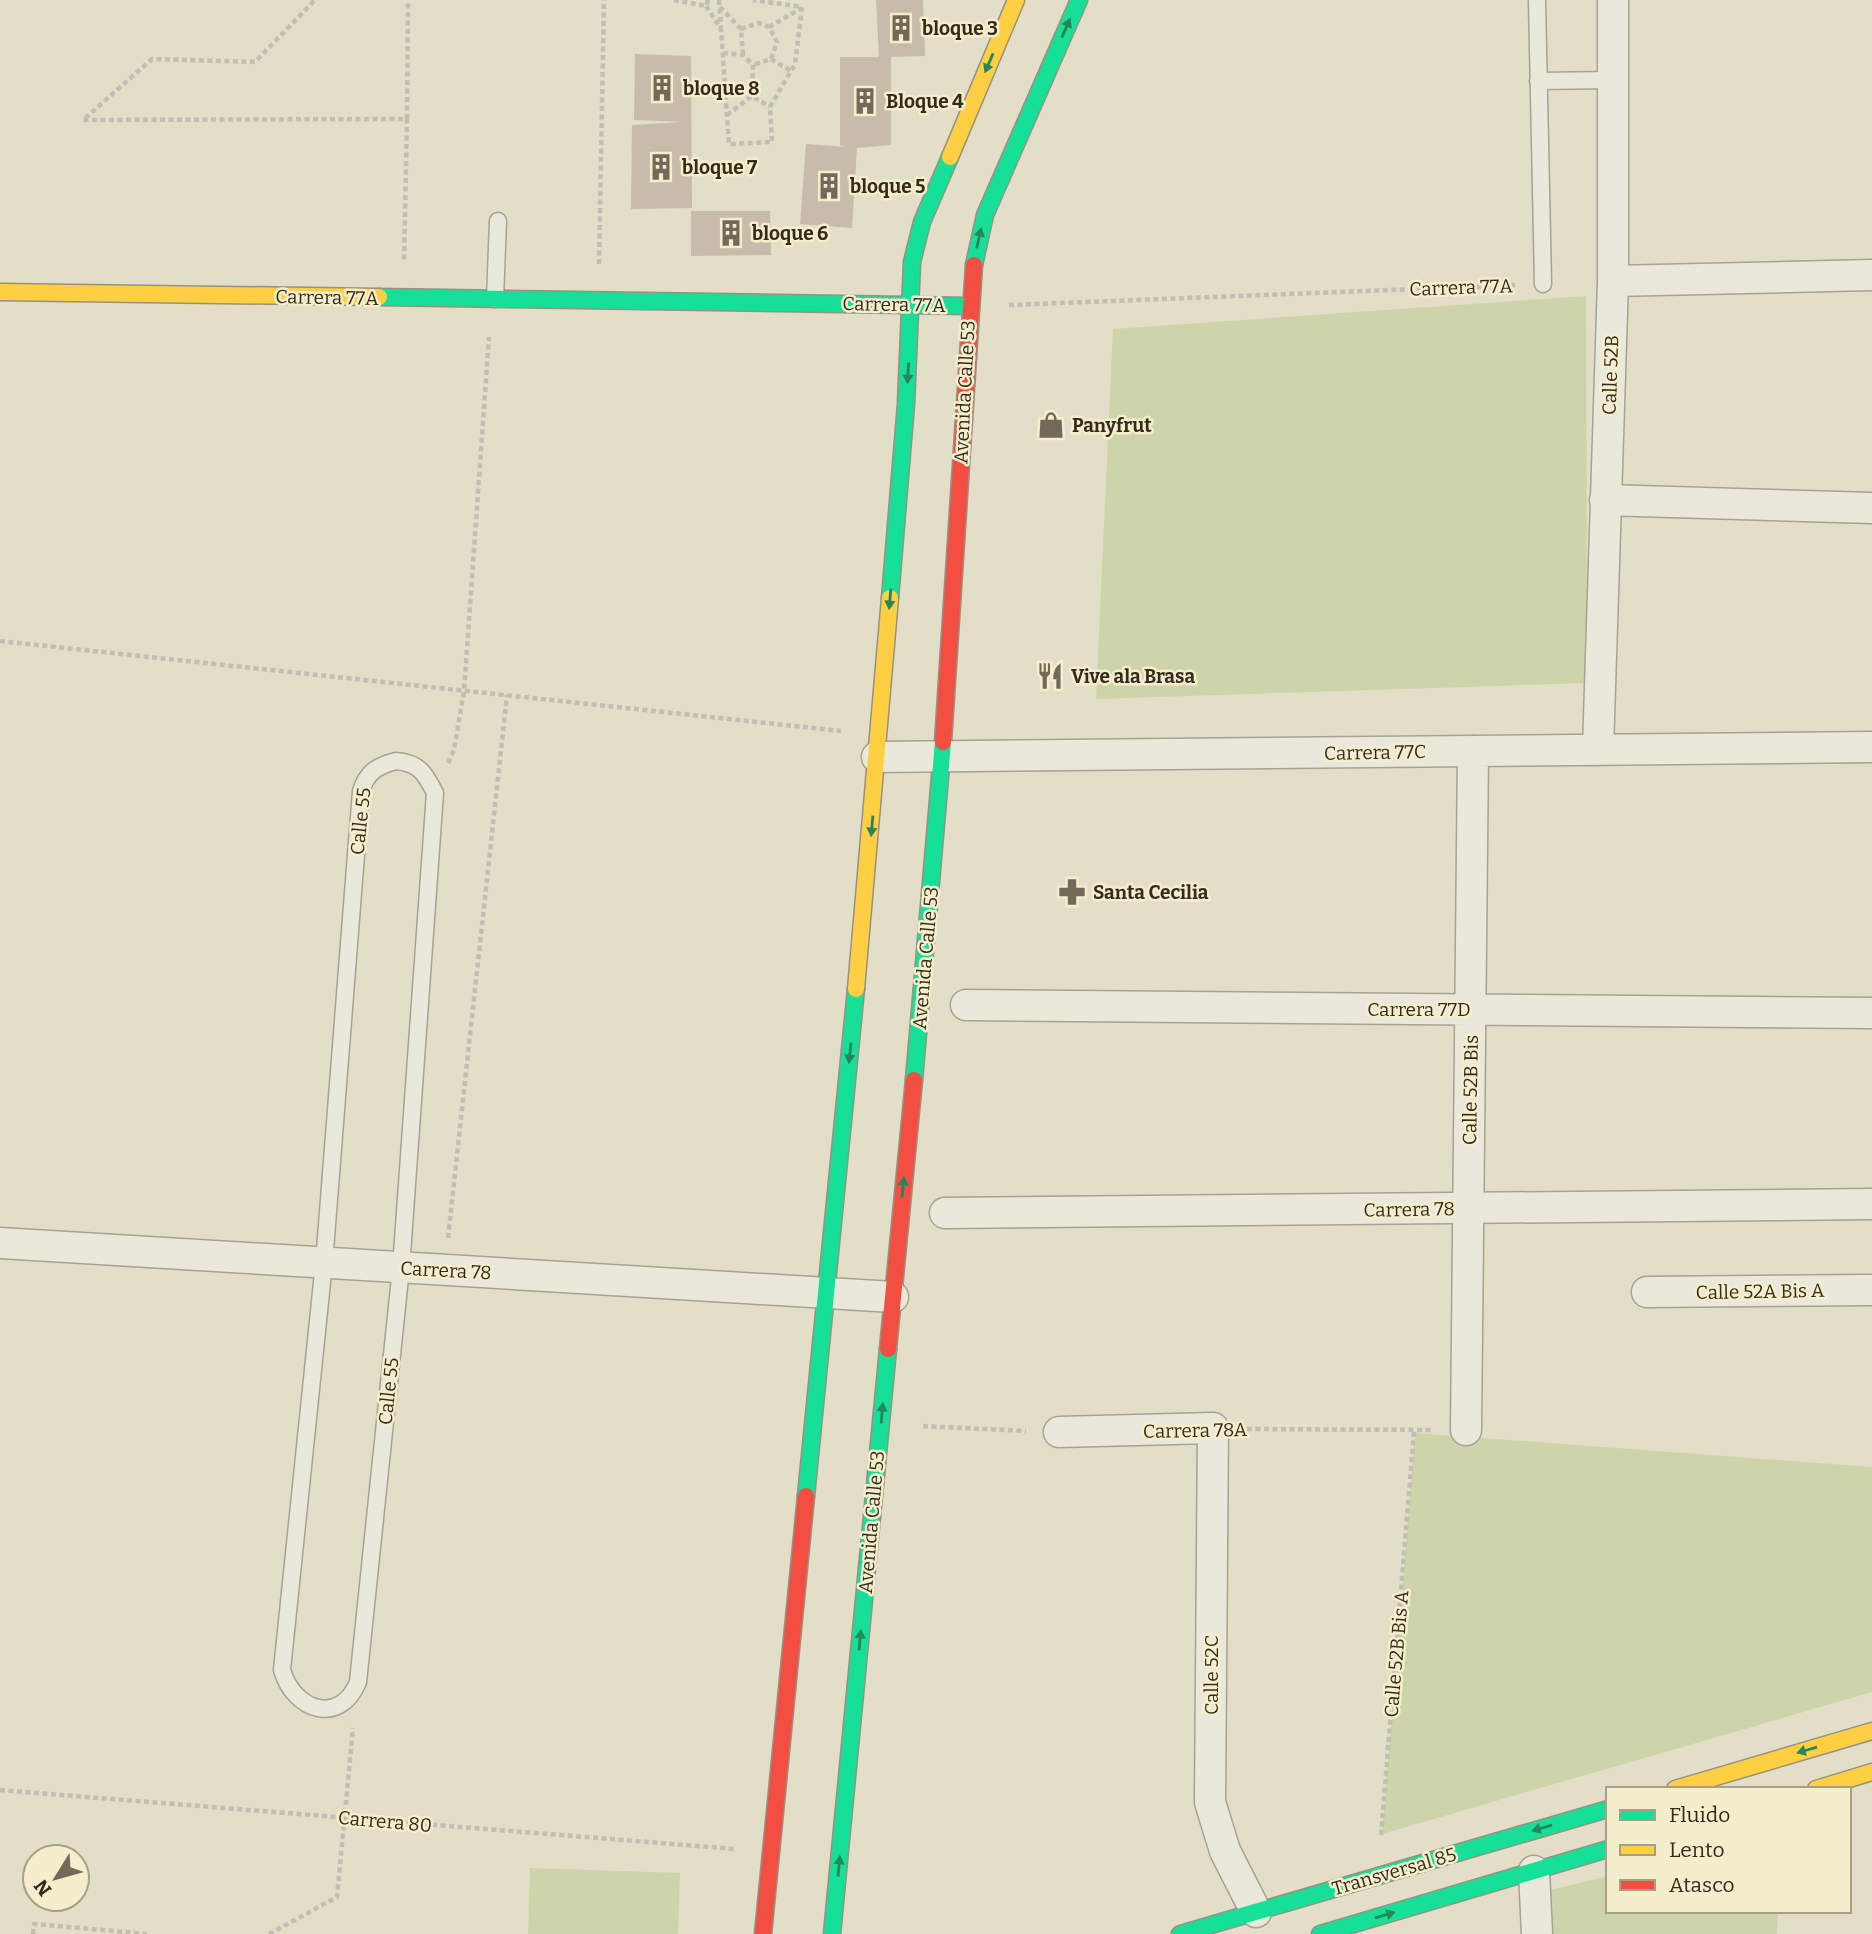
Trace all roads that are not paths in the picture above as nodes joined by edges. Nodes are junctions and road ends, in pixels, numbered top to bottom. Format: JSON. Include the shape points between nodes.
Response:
{"nodes":[{"id":1,"x":1016,"y":0,"type":"edge"},
{"id":2,"x":1079,"y":0,"type":"edge"},
{"id":3,"x":1537,"y":0,"type":"edge"},
{"id":4,"x":1613,"y":0,"type":"edge"},
{"id":5,"x":1613,"y":80,"type":"junction"},
{"id":6,"x":1538,"y":81,"type":"junction"},
{"id":7,"x":498,"y":221,"type":"dead end"},
{"id":8,"x":1872,"y":275,"type":"edge"},
{"id":9,"x":1613,"y":281,"type":"junction"},
{"id":10,"x":1542,"y":284,"type":"road end"},
{"id":11,"x":0,"y":297,"type":"edge"},
{"id":12,"x":495,"y":299,"type":"junction"},
{"id":13,"x":910,"y":304,"type":"junction"},
{"id":14,"x":969,"y":306,"type":"junction"},
{"id":15,"x":1605,"y":500,"type":"junction"},
{"id":16,"x":1872,"y":508,"type":"edge"},
{"id":17,"x":878,"y":747,"type":"junction"},
{"id":18,"x":1872,"y":747,"type":"edge"},
{"id":19,"x":1598,"y":750,"type":"junction"},
{"id":20,"x":1473,"y":751,"type":"junction"},
{"id":21,"x":942,"y":757,"type":"junction"},
{"id":22,"x":967,"y":1005,"type":"dead end"},
{"id":23,"x":1471,"y":1010,"type":"junction"},
{"id":24,"x":1872,"y":1013,"type":"edge"},
{"id":25,"x":1872,"y":1204,"type":"edge"},
{"id":26,"x":1469,"y":1208,"type":"junction"},
{"id":27,"x":945,"y":1213,"type":"dead end"},
{"id":28,"x":0,"y":1243,"type":"edge"},
{"id":29,"x":324,"y":1263,"type":"junction"},
{"id":30,"x":401,"y":1268,"type":"junction"},
{"id":31,"x":1872,"y":1290,"type":"edge"},
{"id":32,"x":1647,"y":1292,"type":"dead end"},
{"id":33,"x":826,"y":1293,"type":"junction"},
{"id":34,"x":893,"y":1297,"type":"junction"},
{"id":35,"x":1213,"y":1428,"type":"joint"},
{"id":36,"x":1466,"y":1430,"type":"road end"},
{"id":37,"x":1059,"y":1432,"type":"road end"},
{"id":38,"x":1872,"y":1731,"type":"edge"},
{"id":39,"x":1872,"y":1772,"type":"edge"},
{"id":40,"x":1682,"y":1787,"type":"edge"},
{"id":41,"x":1823,"y":1787,"type":"edge"},
{"id":42,"x":1606,"y":1809,"type":"edge"},
{"id":43,"x":1606,"y":1850,"type":"edge"},
{"id":44,"x":1534,"y":1871,"type":"junction"},
{"id":45,"x":1256,"y":1912,"type":"junction"},
{"id":46,"x":1319,"y":1921,"type":"edge"},
{"id":47,"x":763,"y":1934,"type":"edge"},
{"id":48,"x":832,"y":1934,"type":"edge"},
{"id":49,"x":1180,"y":1934,"type":"edge"},
{"id":50,"x":1537,"y":1934,"type":"edge"}],
"edges":[{"from":1,"to":13,"type":"street","one_way":true,"via":[[922,222],[912,262]]},
{"from":14,"to":2,"type":"street","name":"Avenida Calle 53","one_way":true,"via":[[985,215]]},
{"from":3,"to":6,"type":"lane"},
{"from":4,"to":5,"type":"street","name":"Calle 52B"},
{"from":5,"to":6,"type":"lane"},
{"from":5,"to":9,"type":"street","name":"Calle 52B"},
{"from":6,"to":10,"type":"lane"},
{"from":7,"to":12,"type":"lane"},
{"from":8,"to":9,"type":"street"},
{"from":9,"to":15,"type":"street","name":"Calle 52B"},
{"from":11,"to":12,"type":"street","name":"Carrera 77A"},
{"from":12,"to":13,"type":"street","name":"Carrera 77A"},
{"from":13,"to":14,"type":"street","name":"Carrera 77A"},
{"from":13,"to":17,"type":"street","one_way":true},
{"from":14,"to":21,"type":"street","name":"Avenida Calle 53"},
{"from":15,"to":16,"type":"street"},
{"from":15,"to":19,"type":"street","name":"Calle 52B"},
{"from":17,"to":21,"type":"street","name":"Carrera 77C"},
{"from":17,"to":33,"type":"street","one_way":true},
{"from":18,"to":19,"type":"street","name":"Carrera 77C"},
{"from":19,"to":20,"type":"street","name":"Carrera 77C"},
{"from":20,"to":21,"type":"street","name":"Carrera 77C"},
{"from":20,"to":23,"type":"street","name":"Calle 52B Bis"},
{"from":34,"to":21,"type":"street","name":"Avenida Calle 53","one_way":true},
{"from":22,"to":23,"type":"street","name":"Carrera 77D"},
{"from":23,"to":24,"type":"street","name":"Carrera 77D"},
{"from":23,"to":26,"type":"street","name":"Calle 52B Bis"},
{"from":25,"to":26,"type":"street","name":"Carrera 78"},
{"from":26,"to":27,"type":"street","name":"Carrera 78"},
{"from":26,"to":36,"type":"street","name":"Calle 52B Bis"},
{"from":28,"to":29,"type":"street","name":"Carrera 78"},
{"from":29,"to":30,"type":"street","name":"Carrera 78"},
{"from":29,"to":30,"type":"lane","name":"Calle 55","via":[[282,1671],[287,1688],[300,1703],[319,1708],[339,1705],[352,1695],[358,1682]]},
{"from":29,"to":30,"type":"lane","name":"Calle 55","via":[[361,791],[365,778],[378,766],[396,761],[412,763],[425,772],[435,793]]},
{"from":30,"to":33,"type":"street","name":"Carrera 78"},
{"from":31,"to":32,"type":"street","name":"Calle 52A Bis A"},
{"from":33,"to":34,"type":"street","name":"Carrera 78"},
{"from":33,"to":47,"type":"street"},
{"from":48,"to":34,"type":"street","name":"Avenida Calle 53","one_way":true},
{"from":35,"to":37,"type":"street","name":"Carrera 78A"},
{"from":35,"to":45,"type":"street","name":"Calle 52C","via":[[1210,1802],[1225,1851]]},
{"from":38,"to":40,"type":"street","one_way":true},
{"from":39,"to":41,"type":"street"},
{"from":42,"to":46,"type":"street","name":"Transversal 85","one_way":true,"via":[[1381,1875]]},
{"from":43,"to":44,"type":"street","name":"Transversal 85"},
{"from":46,"to":44,"type":"street","name":"Transversal 85","one_way":true},
{"from":44,"to":50,"type":"street"},
{"from":45,"to":46,"type":"street","name":"Transversal 85"},
{"from":45,"to":49,"type":"street","name":"Transversal 85"}]}
